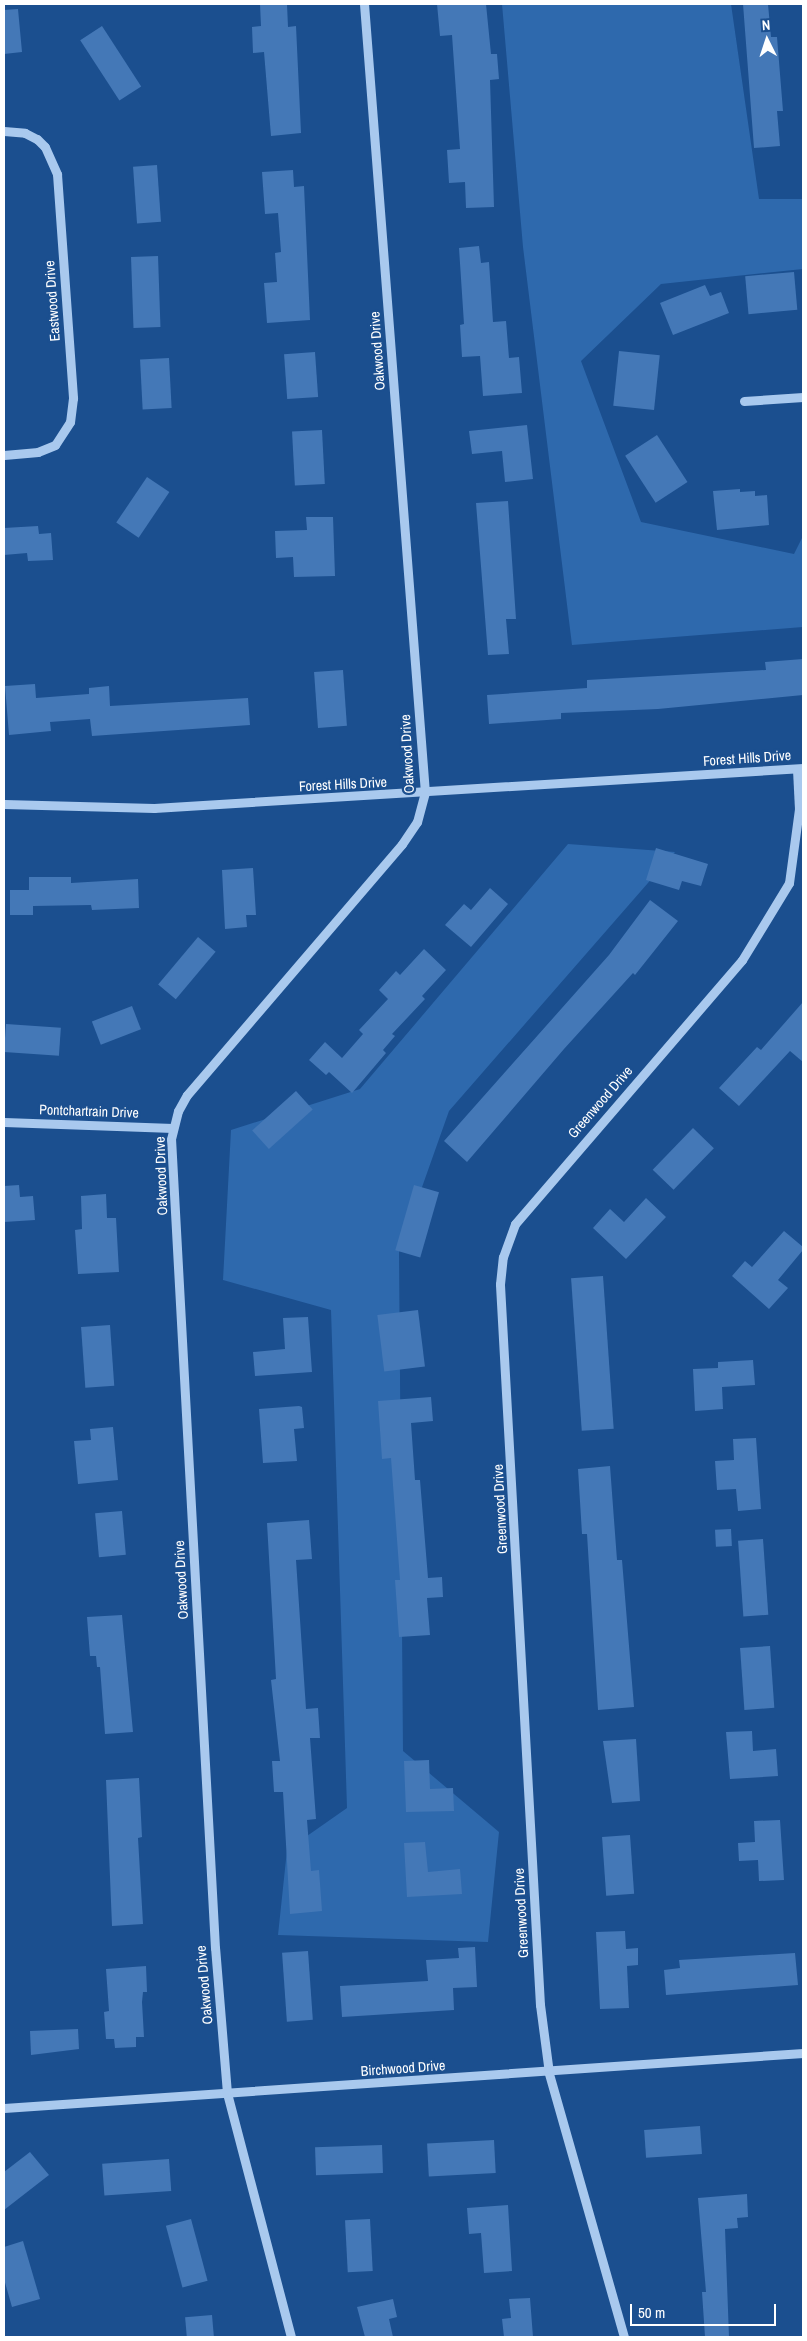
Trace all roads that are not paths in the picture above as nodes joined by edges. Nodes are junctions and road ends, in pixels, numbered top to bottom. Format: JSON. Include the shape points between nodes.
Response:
{"nodes":[{"id":1,"x":364,"y":4,"type":"edge"},
{"id":2,"x":4,"y":131,"type":"edge"},
{"id":3,"x":803,"y":397,"type":"edge"},
{"id":4,"x":744,"y":401,"type":"dead end"},
{"id":5,"x":4,"y":455,"type":"edge"},
{"id":6,"x":800,"y":769,"type":"edge"},
{"id":7,"x":425,"y":793,"type":"junction"},
{"id":8,"x":4,"y":804,"type":"edge"},
{"id":9,"x":4,"y":1122,"type":"edge"},
{"id":10,"x":173,"y":1128,"type":"junction"},
{"id":11,"x":803,"y":2053,"type":"edge"},
{"id":12,"x":549,"y":2072,"type":"junction"},
{"id":13,"x":227,"y":2093,"type":"junction"},
{"id":14,"x":4,"y":2108,"type":"edge"},
{"id":15,"x":291,"y":2337,"type":"edge"},
{"id":16,"x":624,"y":2337,"type":"edge"}],
"edges":[{"from":1,"to":7,"type":"street","name":"Oakwood Drive"},
{"from":2,"to":5,"type":"street","name":"Eastwood Drive","via":[[24,133],[37,139],[45,147],[56,174],[73,398],[70,422],[55,445],[38,452]]},
{"from":3,"to":4,"type":"street"},
{"from":6,"to":7,"type":"street","name":"Forest Hills Drive"},
{"from":6,"to":12,"type":"street","name":"Greenwood Drive","via":[[796,837],[785,890],[742,960],[515,1224],[503,1257],[500,1284],[540,2005]]},
{"from":7,"to":8,"type":"street","name":"Forest Hills Drive","via":[[154,808]]},
{"from":7,"to":10,"type":"street","name":"Oakwood Drive","via":[[417,822],[402,844],[201,1077],[187,1095]]},
{"from":9,"to":10,"type":"street","name":"Pontchartrain Drive"},
{"from":10,"to":13,"type":"street","name":"Oakwood Drive","via":[[214,1948]]},
{"from":11,"to":12,"type":"street","name":"Birchwood Drive"},
{"from":12,"to":13,"type":"street","name":"Birchwood Drive"},
{"from":12,"to":16,"type":"street","name":"Greenwood Drive"},
{"from":13,"to":14,"type":"street","name":"Birchwood Drive"},
{"from":13,"to":15,"type":"street","name":"Oakwood Drive"}]}
